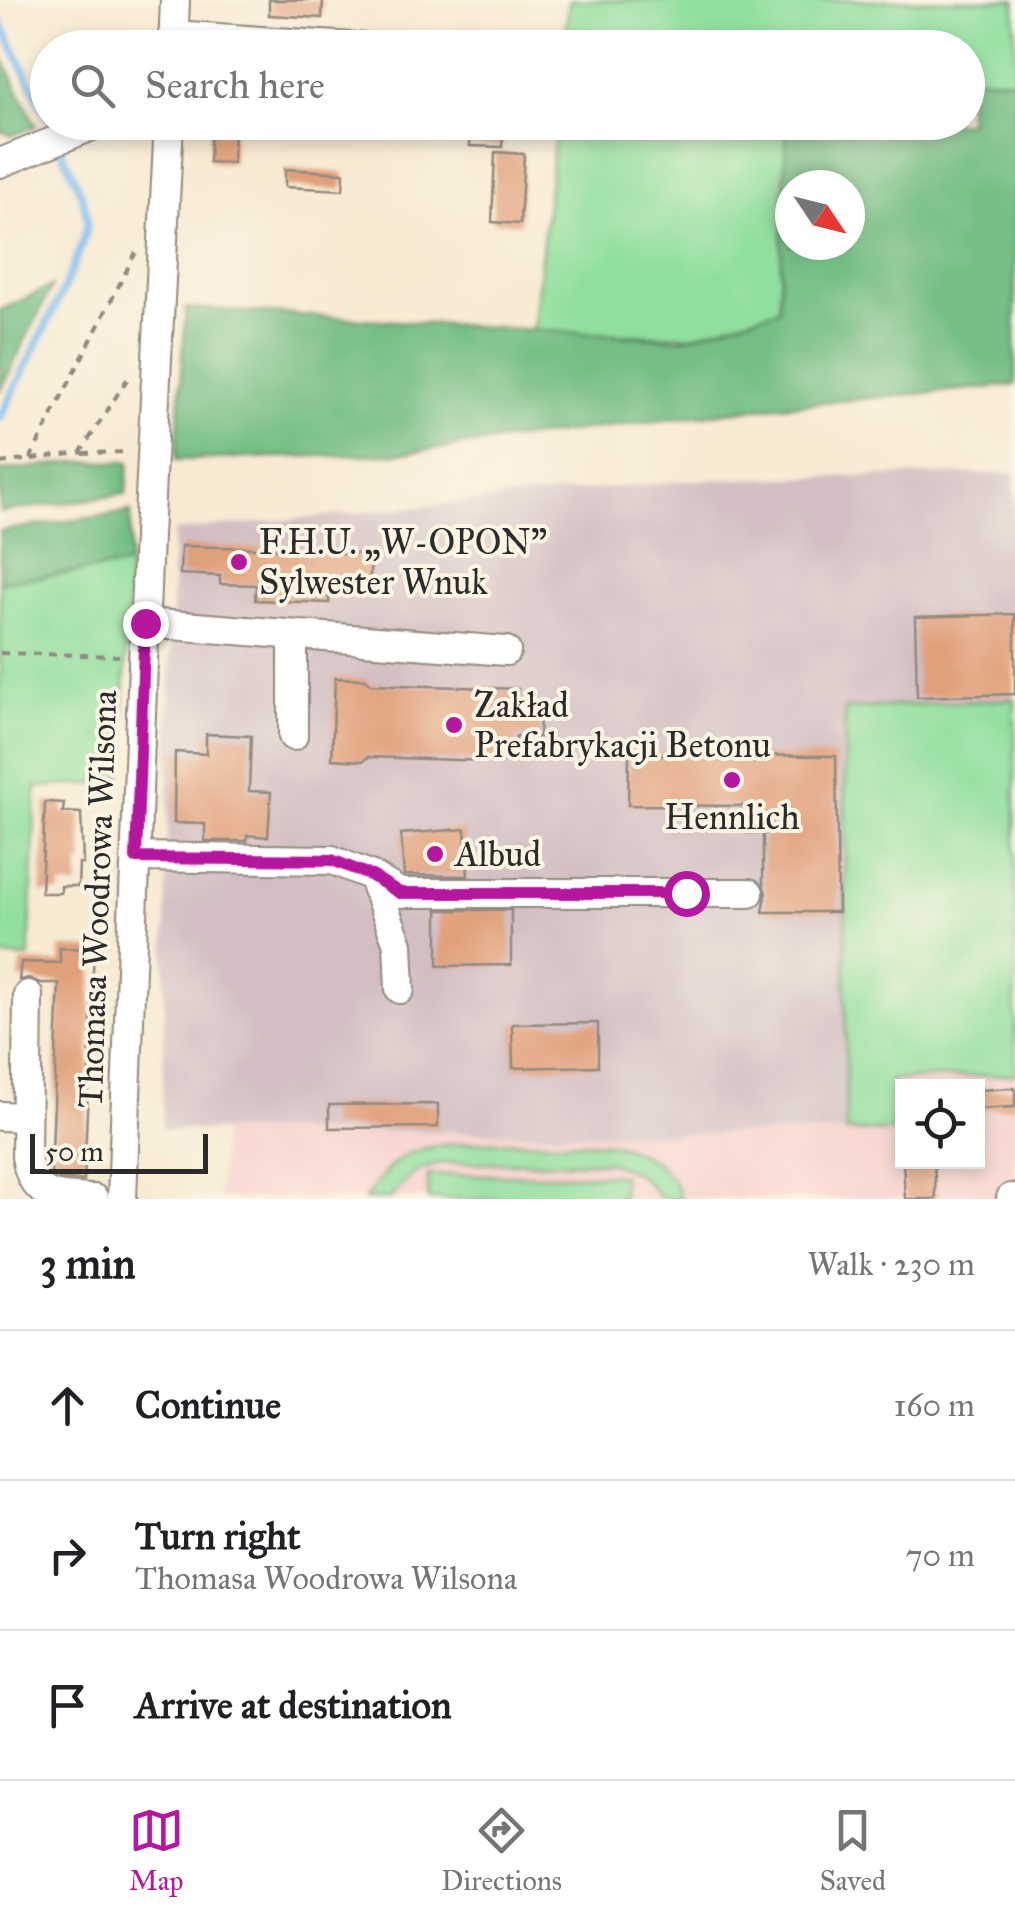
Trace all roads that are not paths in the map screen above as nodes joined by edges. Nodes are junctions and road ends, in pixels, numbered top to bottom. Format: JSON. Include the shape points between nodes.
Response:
{"nodes":[{"id":1,"x":175,"y":0,"type":"edge"},
{"id":2,"x":174,"y":30,"type":"edge"},
{"id":3,"x":56,"y":140,"type":"edge"},
{"id":4,"x":167,"y":140,"type":"edge"},
{"id":5,"x":0,"y":163,"type":"edge"},
{"id":6,"x":145,"y":623,"type":"junction"},
{"id":7,"x":294,"y":636,"type":"junction"},
{"id":8,"x":506,"y":651,"type":"dead end"},
{"id":9,"x":293,"y":736,"type":"dead end"},
{"id":10,"x":136,"y":858,"type":"junction"},
{"id":11,"x":372,"y":876,"type":"junction"},
{"id":12,"x":749,"y":893,"type":"dead end"},
{"id":13,"x":400,"y":989,"type":"dead end"},
{"id":14,"x":28,"y":995,"type":"dead end"},
{"id":15,"x":13,"y":1116,"type":"edge"},
{"id":16,"x":94,"y":1199,"type":"edge"},
{"id":17,"x":122,"y":1199,"type":"edge"}],
"edges":[{"from":1,"to":2,"type":"street"},
{"from":3,"to":5,"type":"street"},
{"from":4,"to":6,"type":"street","name":"Thomasa Woodrowa Wilsona"},
{"from":6,"to":7,"type":"street"},
{"from":6,"to":10,"type":"street","name":"Thomasa Woodrowa Wilsona"},
{"from":7,"to":8,"type":"street"},
{"from":7,"to":9,"type":"street"},
{"from":10,"to":11,"type":"street","via":[[332,860]]},
{"from":10,"to":17,"type":"street","name":"Thomasa Woodrowa Wilsona"},
{"from":11,"to":12,"type":"street","via":[[400,893]]},
{"from":11,"to":13,"type":"street","via":[[398,944]]},
{"from":14,"to":15,"type":"street"},
{"from":15,"to":16,"type":"street","via":[[37,1187],[50,1196]]}]}
